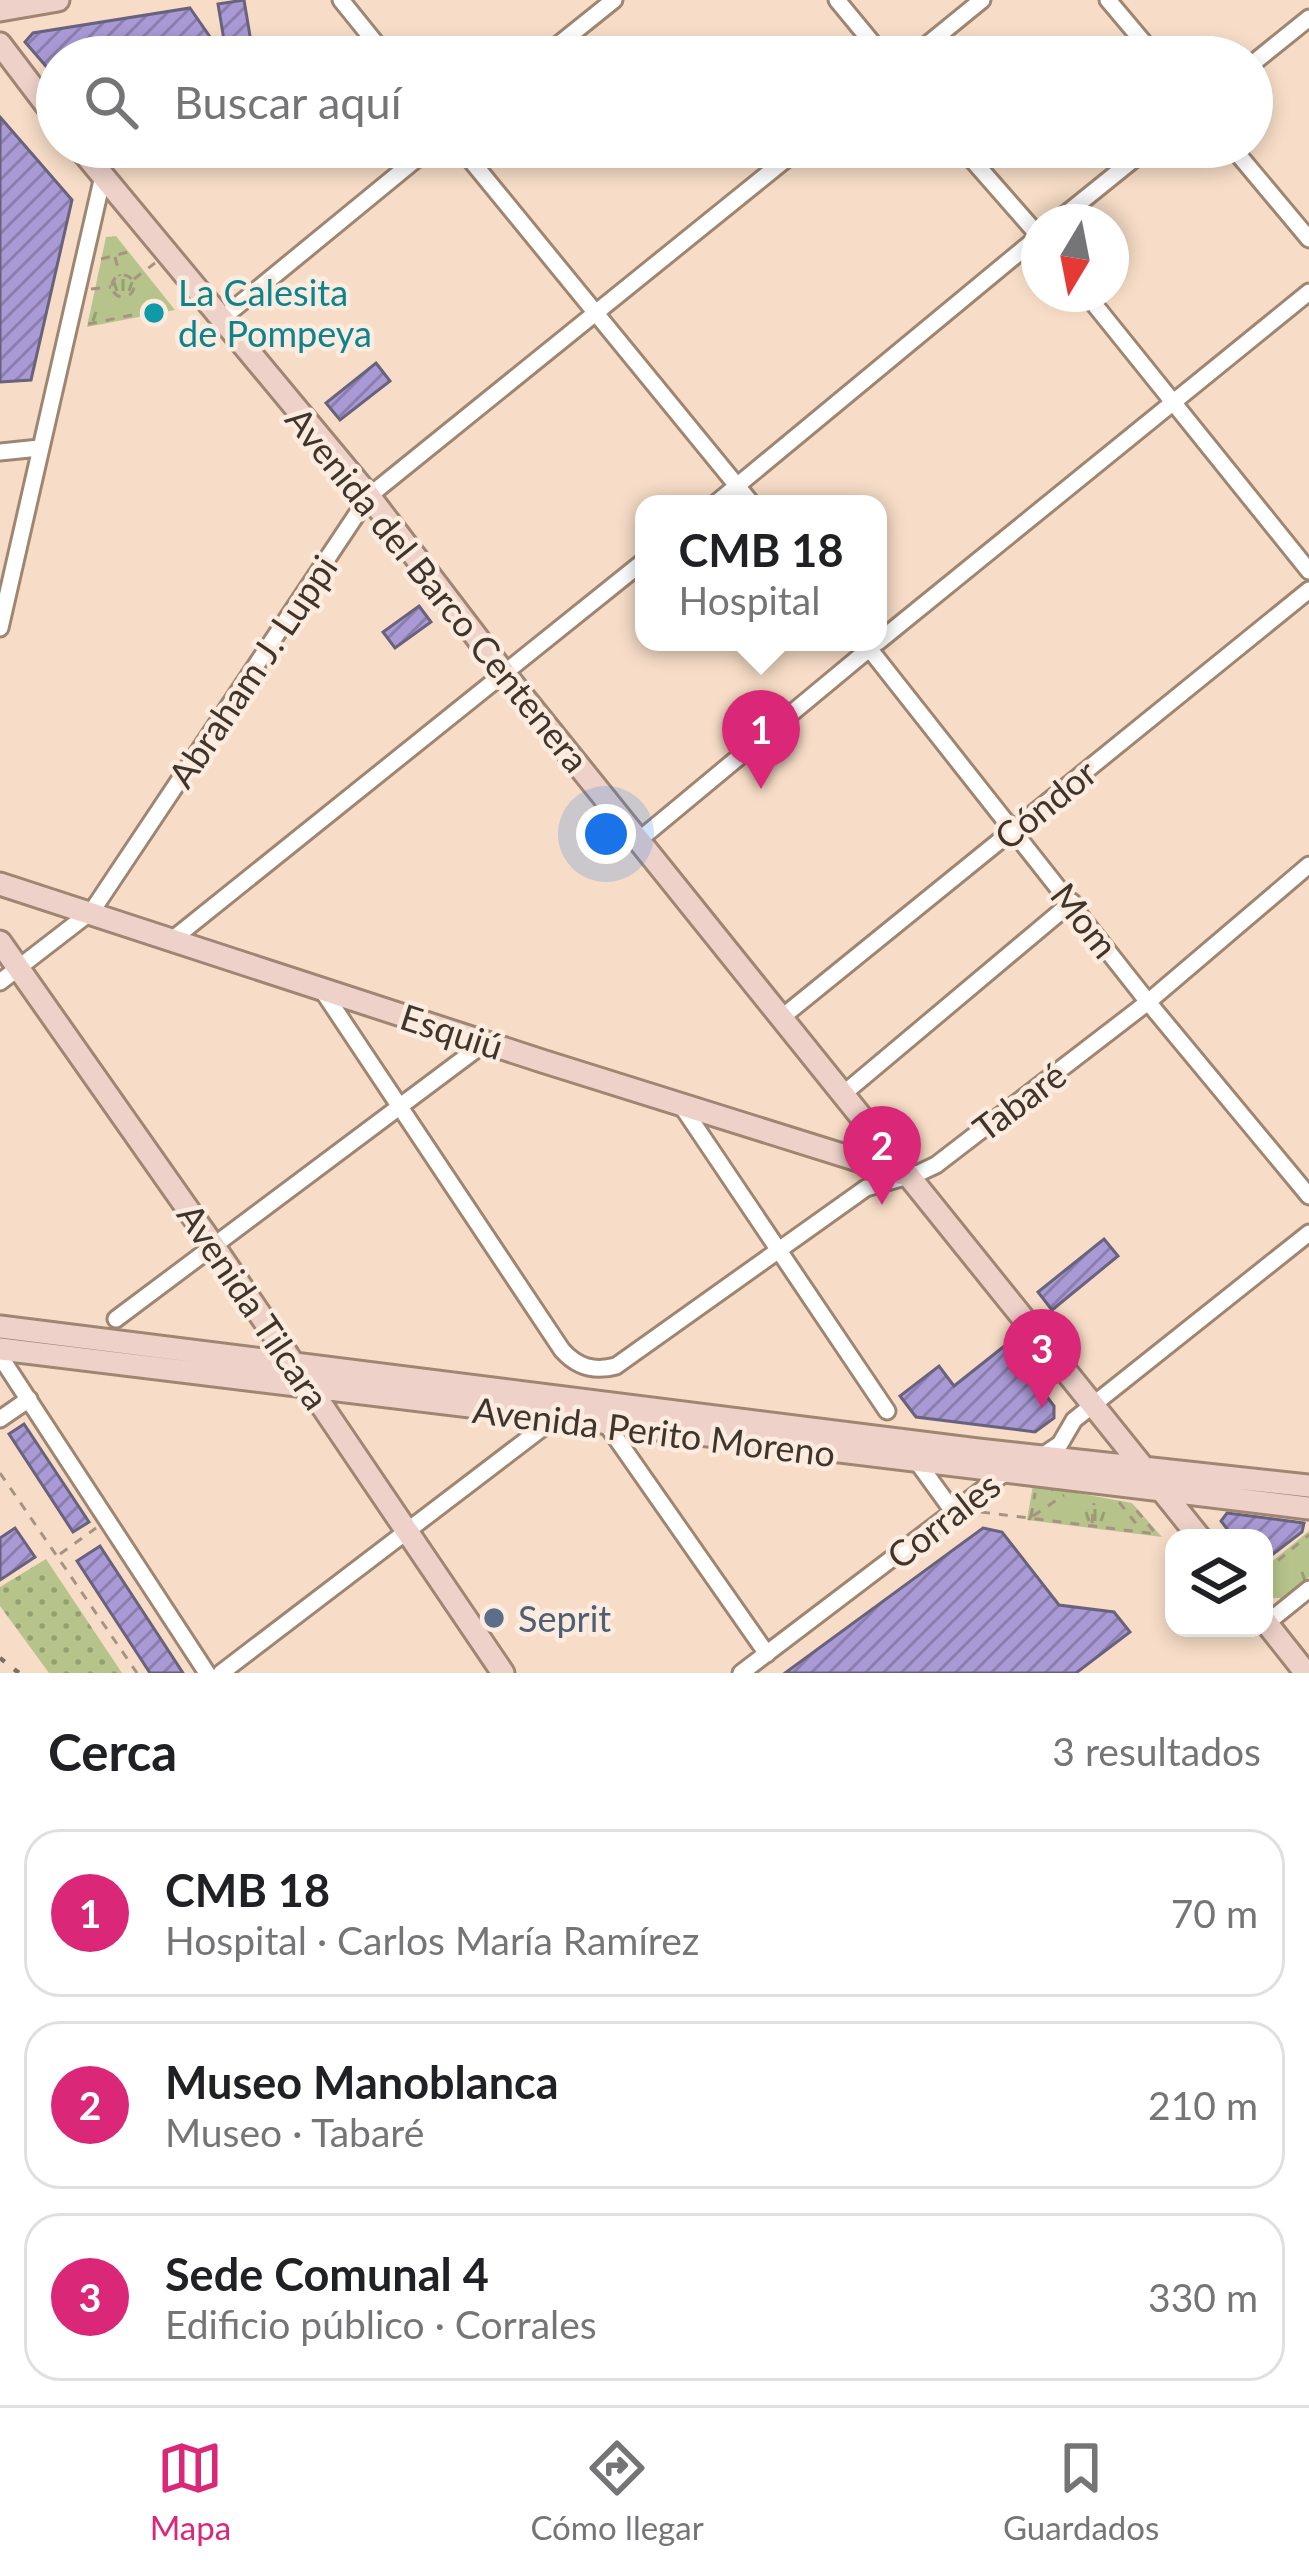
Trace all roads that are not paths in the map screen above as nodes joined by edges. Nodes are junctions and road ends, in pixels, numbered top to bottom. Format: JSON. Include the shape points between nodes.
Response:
{"nodes":[{"id":1,"x":58,"y":0,"type":"edge"},
{"id":2,"x":341,"y":0,"type":"edge"},
{"id":3,"x":614,"y":0,"type":"edge"},
{"id":4,"x":837,"y":0,"type":"edge"},
{"id":5,"x":982,"y":0,"type":"edge"},
{"id":6,"x":1108,"y":0,"type":"edge"},
{"id":7,"x":0,"y":10,"type":"edge"},
{"id":8,"x":1309,"y":18,"type":"edge"},
{"id":9,"x":370,"y":36,"type":"edge"},
{"id":10,"x":569,"y":36,"type":"edge"},
{"id":11,"x":867,"y":36,"type":"edge"},
{"id":12,"x":938,"y":36,"type":"edge"},
{"id":13,"x":1138,"y":36,"type":"edge"},
{"id":14,"x":0,"y":44,"type":"edge"},
{"id":15,"x":1273,"y":47,"type":"edge"},
{"id":16,"x":36,"y":91,"type":"edge"},
{"id":17,"x":97,"y":168,"type":"edge"},
{"id":18,"x":405,"y":168,"type":"edge"},
{"id":19,"x":477,"y":168,"type":"edge"},
{"id":20,"x":775,"y":168,"type":"edge"},
{"id":21,"x":979,"y":168,"type":"edge"},
{"id":22,"x":1124,"y":168,"type":"edge"},
{"id":23,"x":1250,"y":168,"type":"edge"},
{"id":24,"x":103,"y":176,"type":"junction"},
{"id":25,"x":1079,"y":204,"type":"edge"},
{"id":26,"x":1021,"y":215,"type":"edge"},
{"id":27,"x":1309,"y":239,"type":"edge"},
{"id":28,"x":1021,"y":251,"type":"edge"},
{"id":29,"x":1309,"y":292,"type":"edge"},
{"id":30,"x":1101,"y":312,"type":"edge"},
{"id":31,"x":594,"y":313,"type":"junction"},
{"id":32,"x":220,"y":320,"type":"junction"},
{"id":33,"x":1174,"y":401,"type":"junction"},
{"id":34,"x":39,"y":448,"type":"junction"},
{"id":35,"x":0,"y":452,"type":"edge"},
{"id":36,"x":737,"y":486,"type":"junction"},
{"id":37,"x":726,"y":495,"type":"edge"},
{"id":38,"x":744,"y":495,"type":"edge"},
{"id":39,"x":369,"y":496,"type":"junction"},
{"id":40,"x":635,"y":568,"type":"edge"},
{"id":41,"x":1309,"y":571,"type":"edge"},
{"id":42,"x":1309,"y":590,"type":"edge"},
{"id":43,"x":0,"y":628,"type":"edge"},
{"id":44,"x":887,"y":632,"type":"edge"},
{"id":45,"x":864,"y":651,"type":"edge"},
{"id":46,"x":877,"y":651,"type":"edge"},
{"id":47,"x":504,"y":673,"type":"junction"},
{"id":48,"x":1013,"y":829,"type":"junction"},
{"id":49,"x":639,"y":840,"type":"junction"},
{"id":50,"x":1309,"y":865,"type":"edge"},
{"id":51,"x":10,"y":886,"type":"edge"},
{"id":52,"x":1072,"y":902,"type":"junction"},
{"id":53,"x":0,"y":907,"type":"edge"},
{"id":54,"x":92,"y":911,"type":"junction"},
{"id":55,"x":173,"y":939,"type":"junction"},
{"id":56,"x":0,"y":942,"type":"edge"},
{"id":57,"x":9,"y":975,"type":"edge"},
{"id":58,"x":320,"y":988,"type":"junction"},
{"id":59,"x":1148,"y":1003,"type":"junction"},
{"id":60,"x":781,"y":1018,"type":"junction"},
{"id":61,"x":486,"y":1042,"type":"junction"},
{"id":62,"x":846,"y":1099,"type":"junction"},
{"id":63,"x":400,"y":1104,"type":"junction"},
{"id":64,"x":682,"y":1106,"type":"junction"},
{"id":65,"x":829,"y":1153,"type":"junction"},
{"id":66,"x":906,"y":1175,"type":"junction"},
{"id":67,"x":1309,"y":1196,"type":"edge"},
{"id":68,"x":1309,"y":1233,"type":"edge"},
{"id":69,"x":213,"y":1245,"type":"junction"},
{"id":70,"x":776,"y":1249,"type":"junction"},
{"id":71,"x":116,"y":1319,"type":"dead end"},
{"id":72,"x":0,"y":1327,"type":"edge"},
{"id":73,"x":0,"y":1353,"type":"edge"},
{"id":74,"x":292,"y":1362,"type":"junction"},
{"id":75,"x":311,"y":1389,"type":"junction"},
{"id":76,"x":29,"y":1399,"type":"junction"},
{"id":77,"x":1094,"y":1408,"type":"junction"},
{"id":78,"x":886,"y":1411,"type":"dead end"},
{"id":79,"x":0,"y":1419,"type":"edge"},
{"id":80,"x":554,"y":1419,"type":"junction"},
{"id":81,"x":608,"y":1425,"type":"junction"},
{"id":82,"x":1044,"y":1456,"type":"junction"},
{"id":83,"x":918,"y":1463,"type":"junction"},
{"id":84,"x":1142,"y":1467,"type":"junction"},
{"id":85,"x":1007,"y":1469,"type":"junction"},
{"id":86,"x":1309,"y":1486,"type":"edge"},
{"id":87,"x":1160,"y":1489,"type":"junction"},
{"id":88,"x":1309,"y":1508,"type":"edge"},
{"id":89,"x":955,"y":1514,"type":"junction"},
{"id":90,"x":1193,"y":1529,"type":"edge"},
{"id":91,"x":405,"y":1532,"type":"junction"},
{"id":92,"x":1309,"y":1589,"type":"edge"},
{"id":93,"x":1273,"y":1615,"type":"edge"},
{"id":94,"x":1273,"y":1631,"type":"edge"},
{"id":95,"x":767,"y":1654,"type":"junction"},
{"id":96,"x":207,"y":1673,"type":"edge"},
{"id":97,"x":221,"y":1673,"type":"edge"},
{"id":98,"x":503,"y":1673,"type":"edge"},
{"id":99,"x":741,"y":1673,"type":"edge"},
{"id":100,"x":1306,"y":1673,"type":"edge"}],
"edges":[{"from":1,"to":7,"type":"main road"},
{"from":2,"to":9,"type":"street"},
{"from":3,"to":10,"type":"street"},
{"from":4,"to":11,"type":"street"},
{"from":5,"to":12,"type":"street"},
{"from":6,"to":13,"type":"street"},
{"from":8,"to":15,"type":"street"},
{"from":14,"to":16,"type":"main road"},
{"from":17,"to":24,"type":"main road","name":"Avenida del Barco Centenera"},
{"from":18,"to":32,"type":"street"},
{"from":19,"to":31,"type":"street"},
{"from":20,"to":31,"type":"street","name":"Abraham J. Luppi"},
{"from":21,"to":26,"type":"street"},
{"from":22,"to":25,"type":"street"},
{"from":23,"to":27,"type":"street"},
{"from":24,"to":32,"type":"main road","name":"Avenida del Barco Centenera"},
{"from":24,"to":34,"type":"street"},
{"from":28,"to":36,"type":"street"},
{"from":29,"to":33,"type":"street"},
{"from":30,"to":33,"type":"street"},
{"from":31,"to":36,"type":"street"},
{"from":31,"to":39,"type":"street","name":"Abraham J. Luppi"},
{"from":32,"to":39,"type":"main road","name":"Avenida del Barco Centenera"},
{"from":33,"to":41,"type":"street"},
{"from":33,"to":44,"type":"street"},
{"from":34,"to":35,"type":"street"},
{"from":34,"to":43,"type":"street"},
{"from":36,"to":37,"type":"street"},
{"from":36,"to":38,"type":"street"},
{"from":39,"to":47,"type":"main road","name":"Avenida del Barco Centenera"},
{"from":39,"to":54,"type":"street","name":"Abraham J. Luppi"},
{"from":40,"to":47,"type":"street"},
{"from":42,"to":48,"type":"street","name":"Cóndor"},
{"from":45,"to":49,"type":"street"},
{"from":46,"to":48,"type":"street","name":"Mom"},
{"from":47,"to":49,"type":"main road","name":"Avenida del Barco Centenera"},
{"from":47,"to":55,"type":"street"},
{"from":48,"to":52,"type":"street","name":"Mom"},
{"from":48,"to":60,"type":"street","name":"Cóndor"},
{"from":49,"to":60,"type":"main road","name":"Avenida del Barco Centenera"},
{"from":50,"to":59,"type":"street","name":"Tabaré"},
{"from":51,"to":53,"type":"main road"},
{"from":51,"to":54,"type":"main road","name":"Esquiú"},
{"from":52,"to":59,"type":"street","name":"Mom"},
{"from":52,"to":62,"type":"street"},
{"from":54,"to":55,"type":"main road","name":"Esquiú"},
{"from":54,"to":57,"type":"street","name":"Abraham J. Luppi"},
{"from":55,"to":58,"type":"main road","name":"Esquiú"},
{"from":56,"to":57,"type":"main road","name":"Avenida Tilcara"},
{"from":57,"to":69,"type":"main road","name":"Avenida Tilcara"},
{"from":58,"to":61,"type":"main road","name":"Esquiú"},
{"from":58,"to":63,"type":"street"},
{"from":59,"to":66,"type":"street","name":"Tabaré","via":[[936,1165]]},
{"from":59,"to":67,"type":"street","name":"Mom"},
{"from":60,"to":62,"type":"main road","name":"Avenida del Barco Centenera"},
{"from":61,"to":63,"type":"street"},
{"from":61,"to":64,"type":"main road","name":"Esquiú"},
{"from":62,"to":65,"type":"main road","via":[[850,1137]]},
{"from":62,"to":66,"type":"main road","name":"Avenida del Barco Centenera"},
{"from":63,"to":69,"type":"street"},
{"from":63,"to":70,"type":"street","name":"Tabaré","via":[[562,1350],[585,1367],[616,1366]]},
{"from":64,"to":65,"type":"main road","name":"Esquiú"},
{"from":64,"to":70,"type":"street"},
{"from":65,"to":66,"type":"main road","name":"Esquiú"},
{"from":66,"to":70,"type":"street","name":"Tabaré","via":[[866,1188]]},
{"from":66,"to":77,"type":"main road","name":"Avenida del Barco Centenera"},
{"from":68,"to":77,"type":"street","name":"Corrales"},
{"from":69,"to":71,"type":"street"},
{"from":69,"to":74,"type":"main road","name":"Avenida Tilcara"},
{"from":70,"to":78,"type":"street"},
{"from":72,"to":74,"type":"main road","name":"Avenida Perito Moreno"},
{"from":73,"to":75,"type":"main road","name":"Avenida Perito Moreno"},
{"from":73,"to":76,"type":"street"},
{"from":74,"to":75,"type":"main road","name":"Avenida Tilcara"},
{"from":74,"to":82,"type":"main road","name":"Avenida Perito Moreno"},
{"from":75,"to":80,"type":"main road","name":"Avenida Perito Moreno"},
{"from":75,"to":91,"type":"main road","name":"Avenida Tilcara"},
{"from":76,"to":79,"type":"street"},
{"from":76,"to":96,"type":"street"},
{"from":77,"to":82,"type":"street","name":"Corrales"},
{"from":77,"to":84,"type":"main road","name":"Avenida del Barco Centenera"},
{"from":80,"to":81,"type":"main road","name":"Avenida Perito Moreno"},
{"from":80,"to":91,"type":"street"},
{"from":81,"to":83,"type":"main road","name":"Avenida Perito Moreno"},
{"from":81,"to":95,"type":"street"},
{"from":82,"to":84,"type":"main road","name":"Avenida Perito Moreno"},
{"from":82,"to":85,"type":"street","name":"Corrales"},
{"from":83,"to":85,"type":"main road","name":"Avenida Perito Moreno"},
{"from":83,"to":89,"type":"street"},
{"from":84,"to":86,"type":"main road","name":"Avenida Perito Moreno"},
{"from":84,"to":87,"type":"main road","name":"Avenida del Barco Centenera"},
{"from":85,"to":87,"type":"main road","name":"Avenida Perito Moreno"},
{"from":85,"to":89,"type":"street","name":"Corrales"},
{"from":87,"to":88,"type":"main road","name":"Avenida Perito Moreno"},
{"from":87,"to":90,"type":"main road","name":"Avenida del Barco Centenera"},
{"from":89,"to":95,"type":"street","name":"Corrales"},
{"from":91,"to":97,"type":"street"},
{"from":91,"to":98,"type":"main road","name":"Avenida Tilcara"},
{"from":92,"to":93,"type":"street"},
{"from":94,"to":100,"type":"main road"},
{"from":95,"to":99,"type":"street","name":"Corrales"}]}
